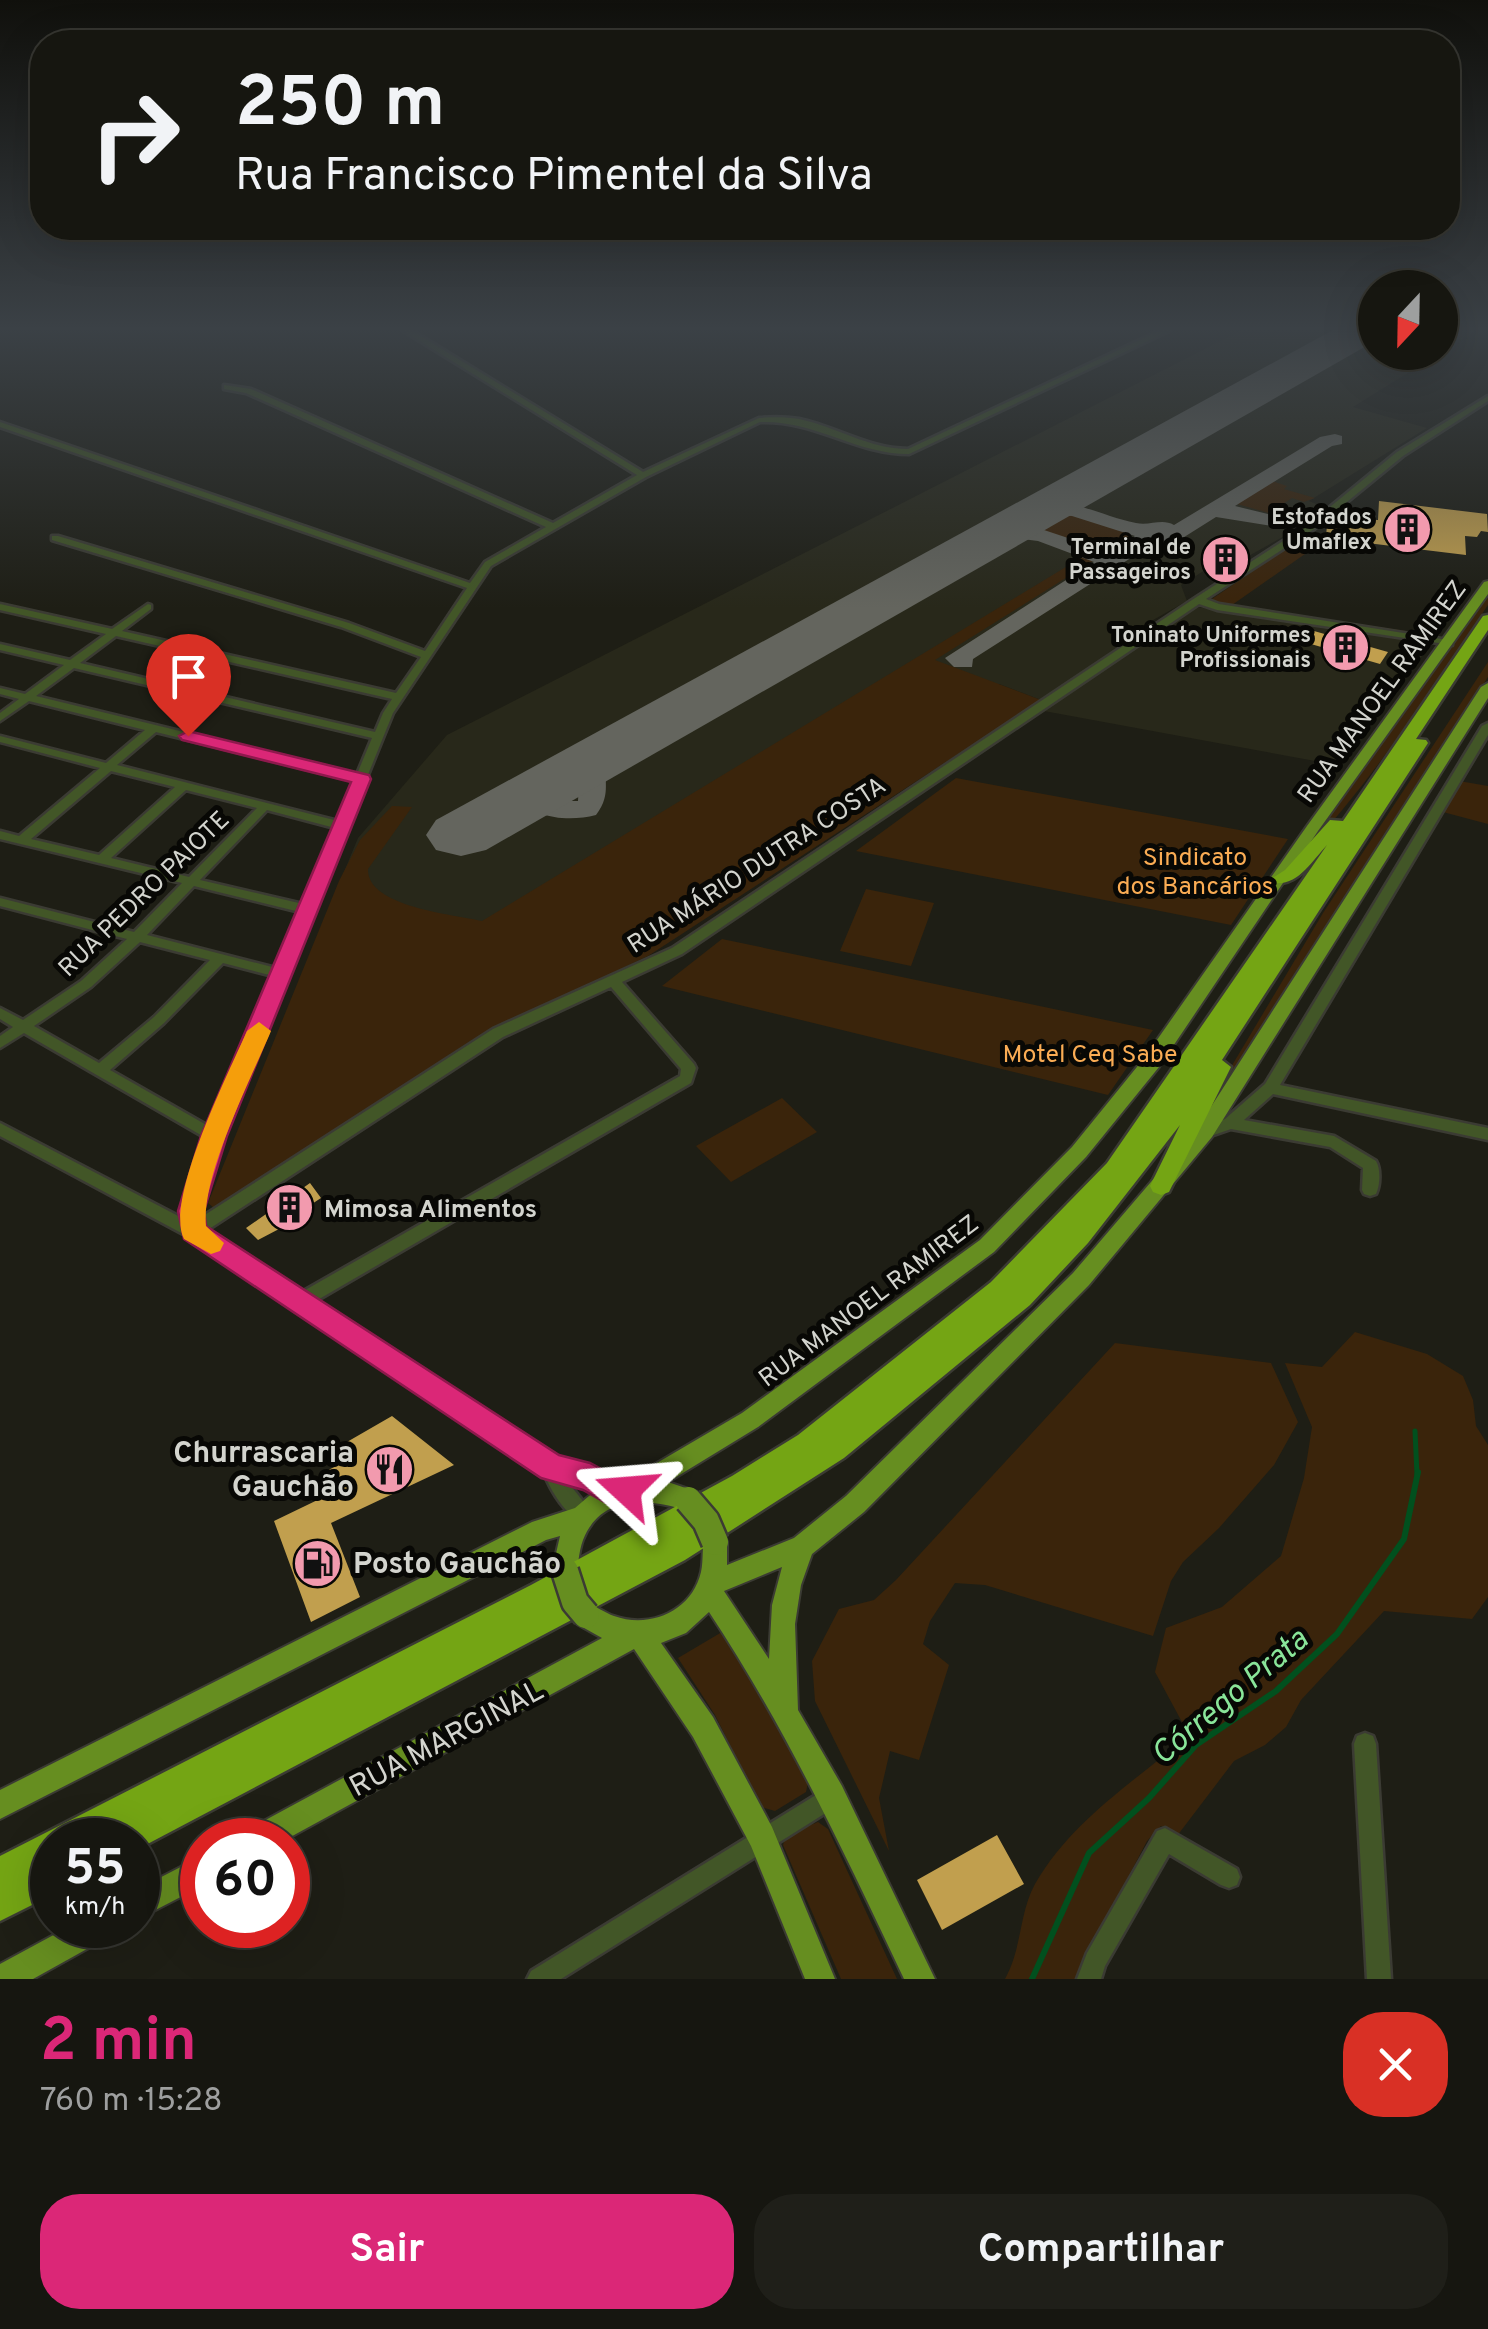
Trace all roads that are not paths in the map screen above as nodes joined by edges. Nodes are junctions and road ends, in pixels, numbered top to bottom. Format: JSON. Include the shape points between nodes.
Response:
{"nodes":[{"id":1,"x":319,"y":422,"type":"edge"},
{"id":2,"x":557,"y":422,"type":"edge"},
{"id":3,"x":754,"y":422,"type":"edge"},
{"id":4,"x":809,"y":422,"type":"edge"},
{"id":5,"x":972,"y":422,"type":"edge"},
{"id":6,"x":1450,"y":422,"type":"edge"},
{"id":7,"x":0,"y":424,"type":"edge"},
{"id":8,"x":643,"y":475,"type":"junction"},
{"id":9,"x":552,"y":526,"type":"junction"},
{"id":10,"x":56,"y":538,"type":"dead end"},
{"id":11,"x":1488,"y":585,"type":"edge"},
{"id":12,"x":472,"y":587,"type":"junction"},
{"id":13,"x":1198,"y":600,"type":"junction"},
{"id":14,"x":0,"y":607,"type":"edge"},
{"id":15,"x":148,"y":607,"type":"dead end"},
{"id":16,"x":1488,"y":619,"type":"edge"},
{"id":17,"x":112,"y":633,"type":"junction"},
{"id":18,"x":1488,"y":642,"type":"edge"},
{"id":19,"x":1448,"y":643,"type":"junction"},
{"id":20,"x":0,"y":648,"type":"edge"},
{"id":21,"x":426,"y":655,"type":"junction"},
{"id":22,"x":72,"y":664,"type":"junction"},
{"id":23,"x":1488,"y":686,"type":"edge"},
{"id":24,"x":0,"y":690,"type":"edge"},
{"id":25,"x":28,"y":697,"type":"junction"},
{"id":26,"x":398,"y":697,"type":"junction"},
{"id":27,"x":0,"y":718,"type":"edge"},
{"id":28,"x":1488,"y":726,"type":"edge"},
{"id":29,"x":154,"y":728,"type":"junction"},
{"id":30,"x":379,"y":736,"type":"junction"},
{"id":31,"x":0,"y":739,"type":"edge"},
{"id":32,"x":1481,"y":747,"type":"edge"},
{"id":33,"x":108,"y":766,"type":"junction"},
{"id":34,"x":362,"y":779,"type":"junction"},
{"id":35,"x":184,"y":785,"type":"junction"},
{"id":36,"x":1361,"y":805,"type":"junction"},
{"id":37,"x":265,"y":806,"type":"junction"},
{"id":38,"x":343,"y":826,"type":"junction"},
{"id":39,"x":0,"y":835,"type":"edge"},
{"id":40,"x":22,"y":840,"type":"junction"},
{"id":41,"x":102,"y":860,"type":"junction"},
{"id":42,"x":1280,"y":879,"type":"junction"},
{"id":43,"x":192,"y":881,"type":"junction"},
{"id":44,"x":0,"y":902,"type":"edge"},
{"id":45,"x":309,"y":910,"type":"junction"},
{"id":46,"x":138,"y":936,"type":"junction"},
{"id":47,"x":220,"y":958,"type":"junction"},
{"id":48,"x":283,"y":974,"type":"junction"},
{"id":49,"x":614,"y":982,"type":"junction"},
{"id":50,"x":0,"y":1012,"type":"edge"},
{"id":51,"x":24,"y":1026,"type":"junction"},
{"id":52,"x":0,"y":1043,"type":"edge"},
{"id":53,"x":1220,"y":1048,"type":"junction"},
{"id":54,"x":100,"y":1070,"type":"junction"},
{"id":55,"x":1270,"y":1088,"type":"junction"},
{"id":56,"x":1230,"y":1123,"type":"junction"},
{"id":57,"x":0,"y":1128,"type":"edge"},
{"id":58,"x":1205,"y":1132,"type":"junction"},
{"id":59,"x":1488,"y":1134,"type":"edge"},
{"id":60,"x":214,"y":1136,"type":"junction"},
{"id":61,"x":1161,"y":1186,"type":"junction"},
{"id":62,"x":1370,"y":1190,"type":"dead end"},
{"id":63,"x":193,"y":1232,"type":"junction"},
{"id":64,"x":301,"y":1301,"type":"junction"},
{"id":65,"x":552,"y":1468,"type":"junction"},
{"id":66,"x":626,"y":1490,"type":"junction"},
{"id":67,"x":582,"y":1516,"type":"junction"},
{"id":68,"x":804,"y":1546,"type":"junction"},
{"id":69,"x":711,"y":1587,"type":"junction"},
{"id":70,"x":637,"y":1635,"type":"junction"},
{"id":71,"x":788,"y":1716,"type":"junction"},
{"id":72,"x":1366,"y":1744,"type":"dead end"},
{"id":73,"x":832,"y":1796,"type":"junction"},
{"id":74,"x":0,"y":1805,"type":"edge"},
{"id":75,"x":107,"y":1818,"type":"edge"},
{"id":76,"x":298,"y":1818,"type":"edge"},
{"id":77,"x":160,"y":1820,"type":"edge"},
{"id":78,"x":762,"y":1838,"type":"junction"},
{"id":79,"x":30,"y":1858,"type":"edge"},
{"id":80,"x":0,"y":1874,"type":"edge"},
{"id":81,"x":1229,"y":1877,"type":"dead end"},
{"id":82,"x":30,"y":1888,"type":"edge"},
{"id":83,"x":0,"y":1904,"type":"edge"},
{"id":84,"x":60,"y":1948,"type":"edge"},
{"id":85,"x":3,"y":1979,"type":"edge"},
{"id":86,"x":540,"y":1979,"type":"edge"},
{"id":87,"x":820,"y":1979,"type":"edge"},
{"id":88,"x":920,"y":1979,"type":"edge"},
{"id":89,"x":1089,"y":1979,"type":"edge"},
{"id":90,"x":1378,"y":1979,"type":"edge"}],
"edges":[{"from":1,"to":9,"type":"street"},
{"from":2,"to":8,"type":"street"},
{"from":3,"to":8,"type":"street"},
{"from":4,"to":5,"type":"street","via":[[909,452]]},
{"from":6,"to":13,"type":"street","name":"RUA MÁRIO DUTRA COSTA"},
{"from":7,"to":12,"type":"street"},
{"from":8,"to":9,"type":"street"},
{"from":9,"to":12,"type":"street","via":[[488,564]]},
{"from":10,"to":21,"type":"street"},
{"from":11,"to":19,"type":"main road","name":"RUA MANOEL RAMIREZ"},
{"from":12,"to":21,"type":"street"},
{"from":13,"to":19,"type":"street"},
{"from":13,"to":49,"type":"street","name":"RUA MÁRIO DUTRA COSTA","via":[[677,951]]},
{"from":14,"to":17,"type":"street"},
{"from":15,"to":17,"type":"street"},
{"from":16,"to":36,"type":"highway"},
{"from":17,"to":22,"type":"street"},
{"from":17,"to":26,"type":"street"},
{"from":18,"to":53,"type":"highway"},
{"from":19,"to":42,"type":"main road","name":"RUA MANOEL RAMIREZ"},
{"from":20,"to":22,"type":"street"},
{"from":21,"to":26,"type":"street"},
{"from":22,"to":25,"type":"street"},
{"from":22,"to":30,"type":"street"},
{"from":23,"to":58,"type":"main road"},
{"from":24,"to":25,"type":"street"},
{"from":25,"to":27,"type":"street"},
{"from":25,"to":29,"type":"street"},
{"from":26,"to":30,"type":"street"},
{"from":28,"to":32,"type":"street"},
{"from":29,"to":33,"type":"street"},
{"from":29,"to":34,"type":"street"},
{"from":30,"to":34,"type":"street"},
{"from":31,"to":33,"type":"street"},
{"from":32,"to":55,"type":"street"},
{"from":33,"to":35,"type":"street"},
{"from":33,"to":40,"type":"street"},
{"from":34,"to":38,"type":"street"},
{"from":35,"to":37,"type":"street"},
{"from":35,"to":41,"type":"street"},
{"from":36,"to":42,"type":"highway"},
{"from":36,"to":75,"type":"highway","via":[[1115,1169],[1000,1289],[892,1379],[742,1484]]},
{"from":37,"to":38,"type":"street"},
{"from":37,"to":43,"type":"street","name":"RUA PEDRO PAIOTE"},
{"from":38,"to":45,"type":"street"},
{"from":39,"to":40,"type":"street"},
{"from":40,"to":41,"type":"street"},
{"from":41,"to":43,"type":"street"},
{"from":42,"to":66,"type":"main road","name":"RUA MANOEL RAMIREZ","via":[[1128,1092],[987,1246],[750,1420]]},
{"from":43,"to":45,"type":"street"},
{"from":43,"to":46,"type":"street","name":"RUA PEDRO PAIOTE"},
{"from":44,"to":46,"type":"street"},
{"from":45,"to":48,"type":"street"},
{"from":46,"to":47,"type":"street"},
{"from":46,"to":51,"type":"street","name":"RUA PEDRO PAIOTE","via":[[86,984]]},
{"from":47,"to":48,"type":"street"},
{"from":47,"to":54,"type":"street"},
{"from":48,"to":60,"type":"street"},
{"from":49,"to":63,"type":"street","via":[[498,1033]]},
{"from":49,"to":64,"type":"street","name":"RUA MÁRIO DUTRA COSTA","via":[[689,1068],[686,1079]]},
{"from":50,"to":51,"type":"street"},
{"from":51,"to":52,"type":"street","name":"RUA PEDRO PAIOTE"},
{"from":51,"to":54,"type":"street"},
{"from":53,"to":61,"type":"highway","via":[[1223,1061]]},
{"from":53,"to":77,"type":"highway","via":[[1140,1166],[1044,1274],[836,1449],[675,1550]]},
{"from":54,"to":60,"type":"street"},
{"from":55,"to":56,"type":"street"},
{"from":55,"to":59,"type":"street"},
{"from":56,"to":58,"type":"street"},
{"from":56,"to":62,"type":"street","via":[[1346,1146],[1370,1165]]},
{"from":57,"to":63,"type":"street"},
{"from":58,"to":61,"type":"main road"},
{"from":60,"to":63,"type":"street","via":[[191,1211]]},
{"from":61,"to":68,"type":"main road","via":[[986,1376]]},
{"from":63,"to":64,"type":"street"},
{"from":64,"to":65,"type":"street"},
{"from":65,"to":66,"type":"street"},
{"from":65,"to":67,"type":"street"},
{"from":66,"to":67,"type":"main road"},
{"from":66,"to":69,"type":"main road","bridge":true,"via":[[653,1488],[688,1500],[715,1542]]},
{"from":67,"to":70,"type":"main road","bridge":true,"via":[[569,1538],[568,1587],[600,1626]]},
{"from":67,"to":74,"type":"main road","via":[[498,1551]]},
{"from":68,"to":69,"type":"main road"},
{"from":68,"to":71,"type":"main road","via":[[780,1614]]},
{"from":69,"to":70,"type":"main road","via":[[681,1622]]},
{"from":69,"to":71,"type":"main road"},
{"from":70,"to":76,"type":"main road","name":"RUA MARGINAL"},
{"from":70,"to":78,"type":"main road","via":[[703,1727]]},
{"from":71,"to":73,"type":"main road"},
{"from":72,"to":90,"type":"street"},
{"from":73,"to":78,"type":"street"},
{"from":73,"to":88,"type":"main road"},
{"from":78,"to":86,"type":"street"},
{"from":78,"to":87,"type":"main road"},
{"from":79,"to":80,"type":"highway"},
{"from":81,"to":89,"type":"street","via":[[1165,1839]]},
{"from":82,"to":83,"type":"highway"},
{"from":84,"to":85,"type":"main road"}]}
